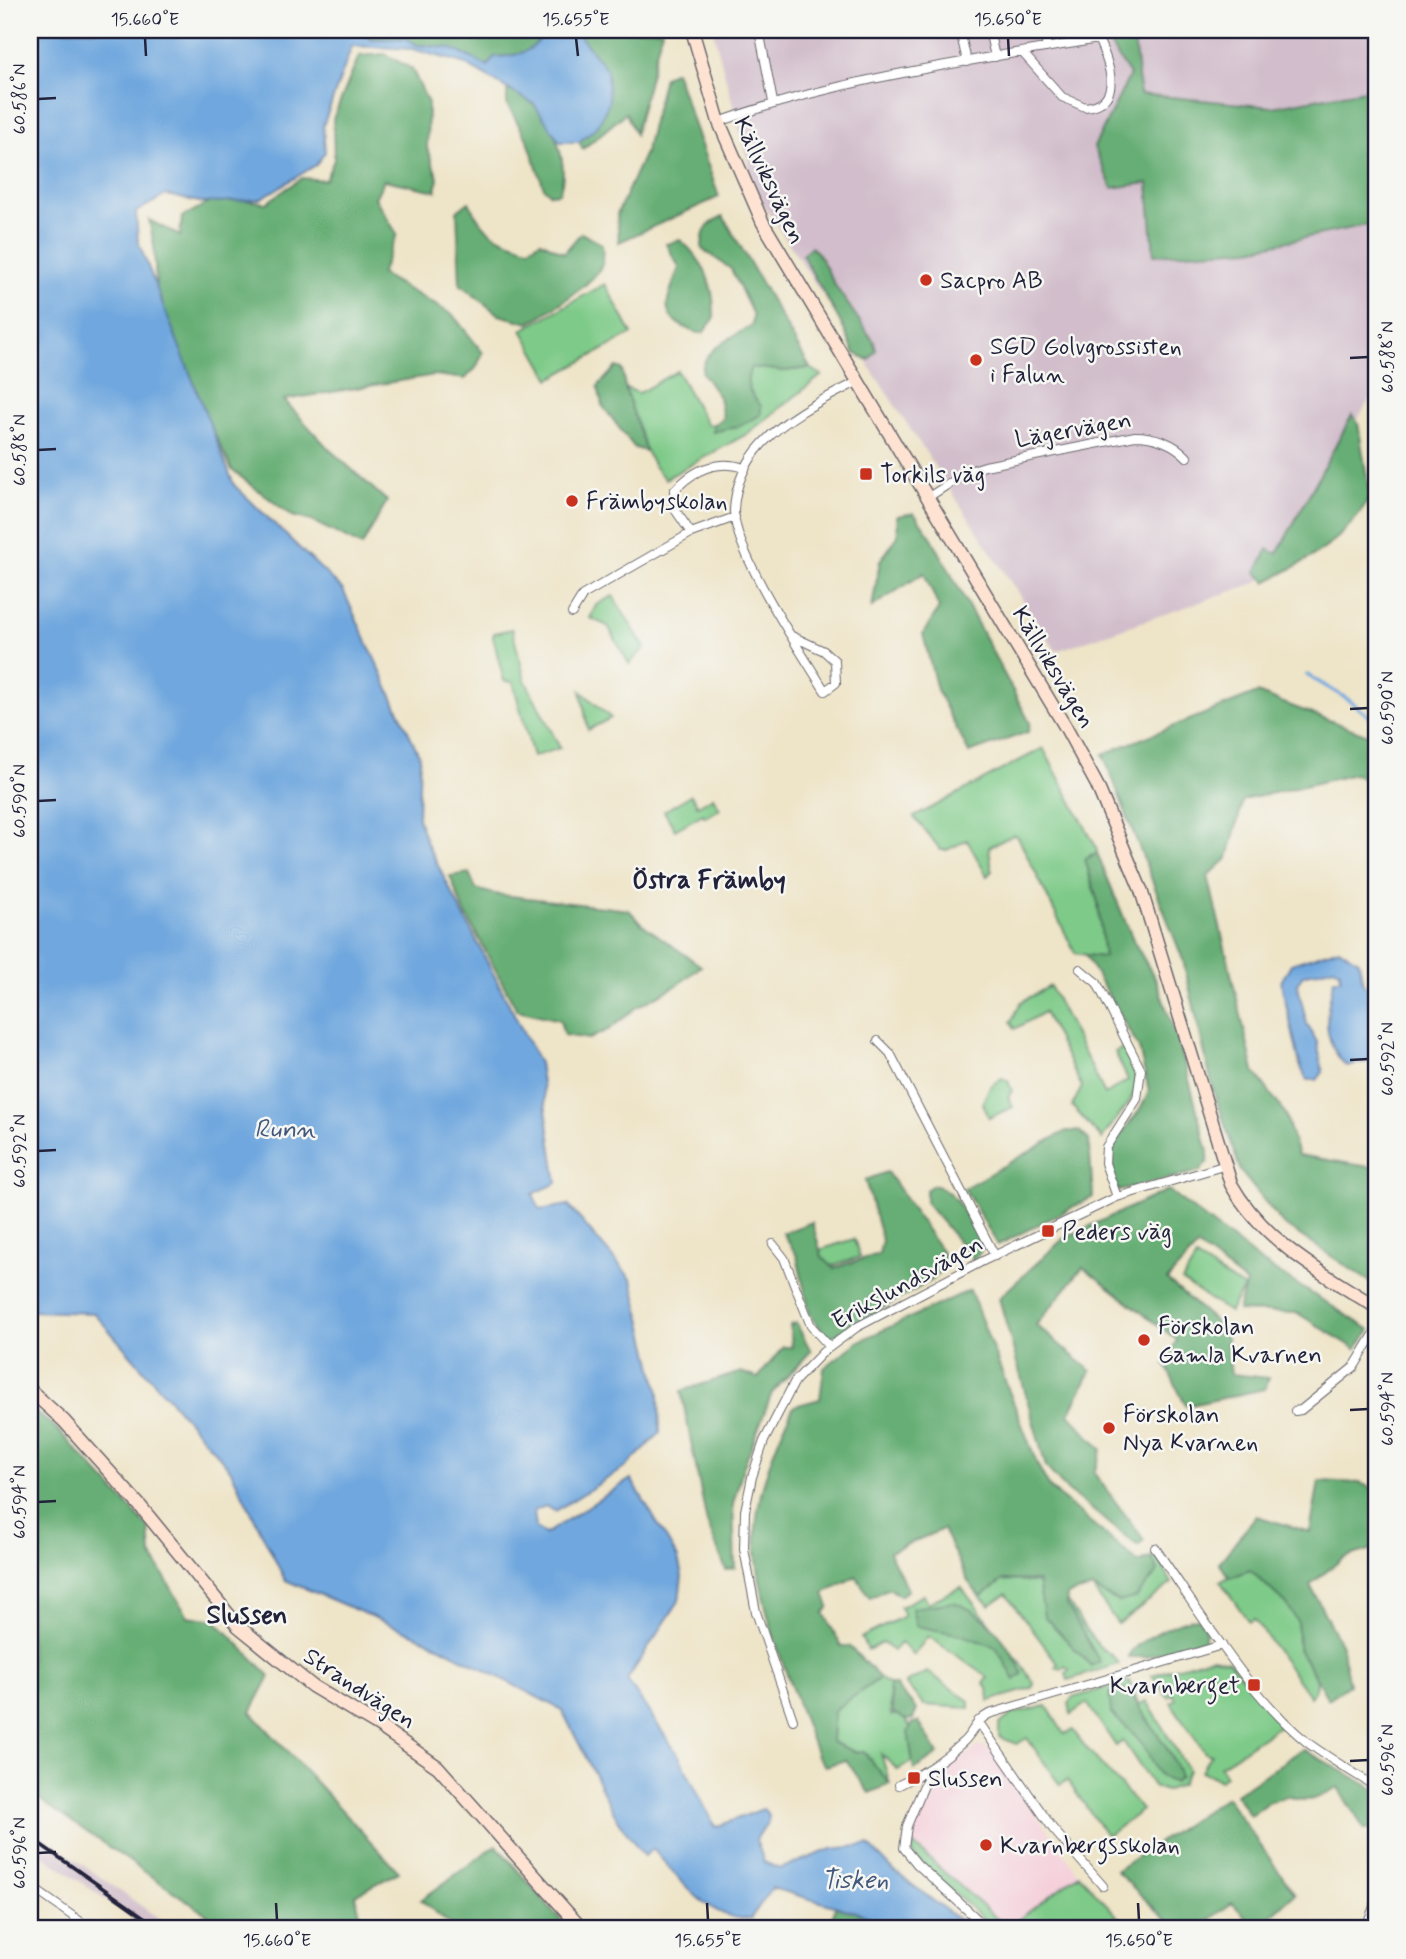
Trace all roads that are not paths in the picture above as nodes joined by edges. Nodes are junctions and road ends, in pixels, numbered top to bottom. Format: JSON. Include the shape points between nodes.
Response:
{"nodes":[{"id":1,"x":692,"y":30,"type":"edge"},
{"id":2,"x":759,"y":30,"type":"edge"},
{"id":3,"x":960,"y":30,"type":"edge"},
{"id":4,"x":989,"y":30,"type":"edge"},
{"id":5,"x":1047,"y":30,"type":"edge"},
{"id":6,"x":1046,"y":48,"type":"junction"},
{"id":7,"x":1022,"y":52,"type":"junction"},
{"id":8,"x":995,"y":57,"type":"junction"},
{"id":9,"x":967,"y":62,"type":"junction"},
{"id":10,"x":773,"y":102,"type":"junction"},
{"id":11,"x":719,"y":122,"type":"junction"},
{"id":12,"x":857,"y":382,"type":"junction"},
{"id":13,"x":1187,"y":457,"type":"dead end"},
{"id":14,"x":745,"y":468,"type":"junction"},
{"id":15,"x":927,"y":498,"type":"junction"},
{"id":16,"x":735,"y":517,"type":"junction"},
{"id":17,"x":691,"y":533,"type":"junction"},
{"id":18,"x":572,"y":613,"type":"dead end"},
{"id":19,"x":792,"y":636,"type":"junction"},
{"id":20,"x":1080,"y":969,"type":"dead end"},
{"id":21,"x":878,"y":1041,"type":"dead end"},
{"id":22,"x":1223,"y":1166,"type":"junction"},
{"id":23,"x":1117,"y":1197,"type":"junction"},
{"id":24,"x":773,"y":1244,"type":"dead end"},
{"id":25,"x":995,"y":1256,"type":"junction"},
{"id":26,"x":1376,"y":1307,"type":"edge"},
{"id":27,"x":1376,"y":1331,"type":"edge"},
{"id":28,"x":830,"y":1346,"type":"junction"},
{"id":29,"x":30,"y":1390,"type":"edge"},
{"id":30,"x":1295,"y":1411,"type":"dead end"},
{"id":31,"x":1155,"y":1548,"type":"dead end"},
{"id":32,"x":1222,"y":1644,"type":"junction"},
{"id":33,"x":793,"y":1720,"type":"dead end"},
{"id":34,"x":978,"y":1721,"type":"junction"},
{"id":35,"x":930,"y":1771,"type":"junction"},
{"id":36,"x":899,"y":1786,"type":"dead end"},
{"id":37,"x":1376,"y":1787,"type":"edge"},
{"id":38,"x":30,"y":1886,"type":"edge"},
{"id":39,"x":1103,"y":1886,"type":"dead end"},
{"id":40,"x":1376,"y":1902,"type":"edge"},
{"id":41,"x":573,"y":1919,"type":"junction"},
{"id":42,"x":91,"y":1929,"type":"edge"},
{"id":43,"x":560,"y":1929,"type":"edge"},
{"id":44,"x":582,"y":1929,"type":"edge"},
{"id":45,"x":988,"y":1929,"type":"edge"},
{"id":46,"x":1364,"y":1929,"type":"edge"}],
"edges":[{"from":1,"to":11,"type":"street","name":"Källviksvägen"},
{"from":2,"to":10,"type":"street"},
{"from":3,"to":9,"type":"street"},
{"from":4,"to":8,"type":"street"},
{"from":5,"to":6,"type":"street"},
{"from":6,"to":7,"type":"street"},
{"from":6,"to":7,"type":"street","via":[[1098,39],[1110,63],[1111,85],[1105,100],[1085,107],[1062,97]]},
{"from":7,"to":8,"type":"street"},
{"from":8,"to":9,"type":"street"},
{"from":9,"to":10,"type":"street"},
{"from":10,"to":11,"type":"street"},
{"from":11,"to":12,"type":"street","name":"Källviksvägen","via":[[763,222]]},
{"from":12,"to":14,"type":"street","via":[[783,426],[761,445]]},
{"from":12,"to":15,"type":"street","name":"Källviksvägen"},
{"from":13,"to":15,"type":"street","name":"Lägervägen","via":[[1155,438],[1135,436],[985,466]]},
{"from":14,"to":16,"type":"street"},
{"from":14,"to":17,"type":"street","via":[[717,464],[683,481],[674,491],[674,508]]},
{"from":15,"to":22,"type":"street","name":"Källviksvägen","via":[[1066,727],[1121,837],[1152,923]]},
{"from":16,"to":17,"type":"street"},
{"from":16,"to":19,"type":"street","via":[[747,555]]},
{"from":17,"to":18,"type":"street","via":[[583,595]]},
{"from":19,"to":19,"type":"street","via":[[835,661],[836,683],[825,691]]},
{"from":20,"to":23,"type":"street","via":[[1097,983],[1141,1070],[1137,1099],[1105,1147],[1105,1163]]},
{"from":21,"to":25,"type":"street","via":[[890,1053]]},
{"from":22,"to":23,"type":"street","name":"Erikslundsvägen"},
{"from":22,"to":26,"type":"street","name":"Källviksvägen","via":[[1242,1204],[1267,1231]]},
{"from":23,"to":25,"type":"street","name":"Erikslundsvägen"},
{"from":24,"to":28,"type":"street","via":[[784,1258],[811,1326]]},
{"from":25,"to":28,"type":"street","name":"Erikslundsvägen","via":[[857,1327]]},
{"from":27,"to":30,"type":"street","via":[[1354,1367]]},
{"from":28,"to":33,"type":"street","name":"Erikslundsvägen","via":[[795,1381],[779,1410],[752,1477],[745,1511],[749,1585]]},
{"from":29,"to":41,"type":"street","name":"Strandvägen","via":[[134,1499],[237,1626],[312,1686],[438,1767]]},
{"from":31,"to":32,"type":"street"},
{"from":32,"to":34,"type":"street","via":[[1012,1705]]},
{"from":32,"to":37,"type":"street","via":[[1307,1742]]},
{"from":34,"to":35,"type":"street","via":[[964,1741]]},
{"from":34,"to":39,"type":"street","via":[[1053,1829]]},
{"from":35,"to":36,"type":"street"},
{"from":35,"to":45,"type":"street","via":[[907,1826],[904,1848]]},
{"from":38,"to":42,"type":"street"},
{"from":40,"to":46,"type":"street"},
{"from":41,"to":43,"type":"street"},
{"from":41,"to":44,"type":"street","name":"Strandvägen"}]}
